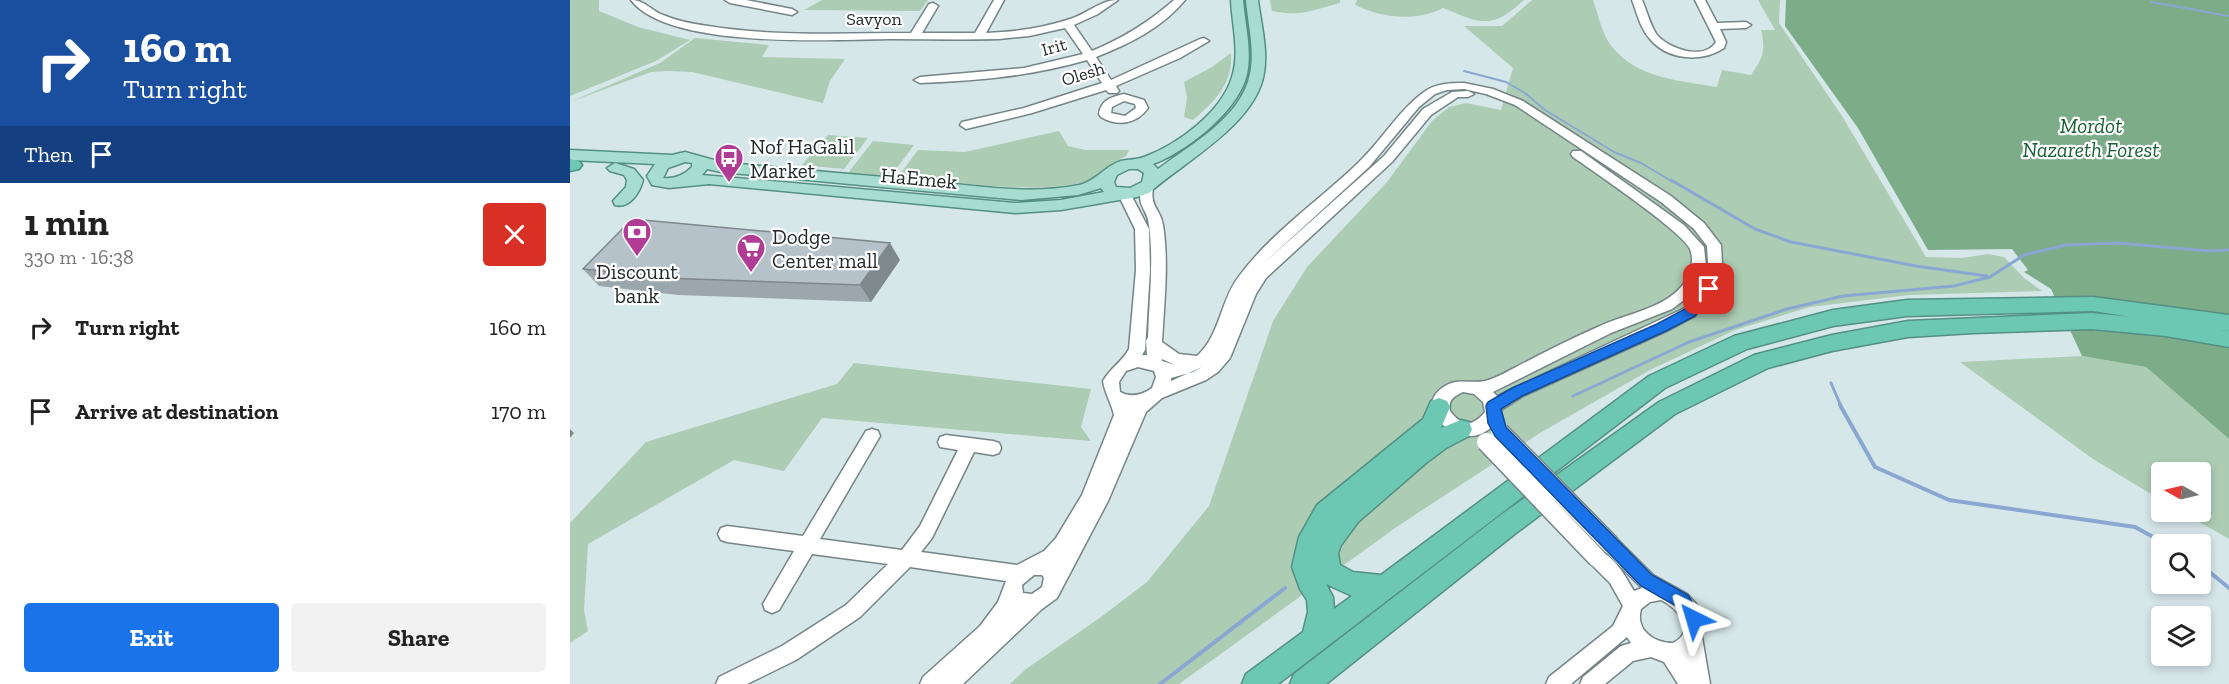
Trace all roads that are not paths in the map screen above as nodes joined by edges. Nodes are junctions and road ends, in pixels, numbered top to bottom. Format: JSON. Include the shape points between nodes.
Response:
{"nodes":[{"id":1,"x":636,"y":0,"type":"edge"},
{"id":2,"x":730,"y":0,"type":"edge"},
{"id":3,"x":999,"y":0,"type":"edge"},
{"id":4,"x":1113,"y":0,"type":"edge"},
{"id":5,"x":1180,"y":0,"type":"edge"},
{"id":6,"x":1237,"y":0,"type":"edge"},
{"id":7,"x":1252,"y":0,"type":"edge"},
{"id":8,"x":1637,"y":0,"type":"edge"},
{"id":9,"x":1700,"y":0,"type":"edge"},
{"id":10,"x":933,"y":6,"type":"dead end"},
{"id":11,"x":792,"y":12,"type":"dead end"},
{"id":12,"x":1067,"y":23,"type":"junction"},
{"id":13,"x":1746,"y":25,"type":"dead end"},
{"id":14,"x":1713,"y":26,"type":"junction"},
{"id":15,"x":914,"y":36,"type":"junction"},
{"id":16,"x":979,"y":36,"type":"junction"},
{"id":17,"x":1204,"y":41,"type":"dead end"},
{"id":18,"x":1089,"y":55,"type":"junction"},
{"id":19,"x":920,"y":80,"type":"dead end"},
{"id":20,"x":1109,"y":85,"type":"junction"},
{"id":21,"x":1118,"y":99,"type":"dead end"},
{"id":22,"x":966,"y":125,"type":"dead end"},
{"id":23,"x":672,"y":160,"type":"junction"},
{"id":24,"x":700,"y":162,"type":"junction"},
{"id":25,"x":571,"y":163,"type":"edge"},
{"id":26,"x":1138,"y":164,"type":"junction"},
{"id":27,"x":615,"y":168,"type":"junction"},
{"id":28,"x":655,"y":176,"type":"junction"},
{"id":29,"x":1107,"y":176,"type":"junction"},
{"id":30,"x":677,"y":182,"type":"junction"},
{"id":31,"x":1148,"y":185,"type":"junction"},
{"id":32,"x":1123,"y":194,"type":"junction"},
{"id":33,"x":621,"y":201,"type":"dead end"},
{"id":34,"x":2229,"y":323,"type":"edge"},
{"id":35,"x":2229,"y":339,"type":"edge"},
{"id":36,"x":1153,"y":342,"type":"junction"},
{"id":37,"x":1204,"y":359,"type":"junction"},
{"id":38,"x":1129,"y":363,"type":"junction"},
{"id":39,"x":1157,"y":365,"type":"junction"},
{"id":40,"x":1478,"y":388,"type":"junction"},
{"id":41,"x":1153,"y":395,"type":"junction"},
{"id":42,"x":1118,"y":399,"type":"junction"},
{"id":43,"x":1439,"y":407,"type":"junction"},
{"id":44,"x":1493,"y":410,"type":"junction"},
{"id":45,"x":1465,"y":430,"type":"junction"},
{"id":46,"x":872,"y":435,"type":"dead end"},
{"id":47,"x":1493,"y":437,"type":"junction"},
{"id":48,"x":946,"y":442,"type":"dead end"},
{"id":49,"x":969,"y":445,"type":"junction"},
{"id":50,"x":993,"y":448,"type":"dead end"},
{"id":51,"x":727,"y":534,"type":"dead end"},
{"id":52,"x":807,"y":545,"type":"junction"},
{"id":53,"x":1604,"y":551,"type":"junction"},
{"id":54,"x":906,"y":560,"type":"junction"},
{"id":55,"x":1028,"y":570,"type":"junction"},
{"id":56,"x":1053,"y":584,"type":"junction"},
{"id":57,"x":1384,"y":587,"type":"junction"},
{"id":58,"x":1662,"y":591,"type":"junction"},
{"id":59,"x":1012,"y":595,"type":"junction"},
{"id":60,"x":1035,"y":603,"type":"junction"},
{"id":61,"x":772,"y":604,"type":"dead end"},
{"id":62,"x":1632,"y":608,"type":"junction"},
{"id":63,"x":1315,"y":638,"type":"junction"},
{"id":64,"x":1693,"y":639,"type":"junction"},
{"id":65,"x":1650,"y":648,"type":"junction"},
{"id":66,"x":1670,"y":653,"type":"junction"},
{"id":67,"x":726,"y":684,"type":"edge"},
{"id":68,"x":930,"y":684,"type":"edge"},
{"id":69,"x":949,"y":684,"type":"edge"},
{"id":70,"x":1256,"y":684,"type":"edge"},
{"id":71,"x":1304,"y":684,"type":"edge"},
{"id":72,"x":1556,"y":684,"type":"edge"},
{"id":73,"x":1590,"y":684,"type":"edge"},
{"id":74,"x":1689,"y":684,"type":"edge"},
{"id":75,"x":1700,"y":684,"type":"edge"}],
"edges":[{"from":1,"to":15,"type":"street","name":"Savyon","via":[[664,19],[705,28],[784,35]]},
{"from":2,"to":11,"type":"street"},
{"from":3,"to":16,"type":"street"},
{"from":4,"to":12,"type":"street","name":"Savyon"},
{"from":5,"to":18,"type":"street","name":"Irit","via":[[1137,34]]},
{"from":6,"to":26,"type":"main road","via":[[1241,73],[1231,95],[1174,150]]},
{"from":7,"to":31,"type":"main road","via":[[1257,73],[1247,98],[1198,147]]},
{"from":8,"to":14,"type":"street","via":[[1650,32],[1671,50],[1701,55],[1715,51],[1721,42]]},
{"from":9,"to":14,"type":"street"},
{"from":10,"to":15,"type":"street"},
{"from":12,"to":16,"type":"street","name":"Savyon","via":[[1031,33]]},
{"from":12,"to":18,"type":"street"},
{"from":13,"to":14,"type":"street"},
{"from":15,"to":16,"type":"street","name":"Savyon"},
{"from":17,"to":20,"type":"street","name":"Olesh","via":[[1161,65]]},
{"from":18,"to":19,"type":"street","name":"Irit","via":[[1008,75]]},
{"from":18,"to":20,"type":"street"},
{"from":20,"to":21,"type":"street"},
{"from":20,"to":22,"type":"street","name":"Olesh"},
{"from":23,"to":24,"type":"main road","name":"HaEmek","via":[[692,157]]},
{"from":23,"to":25,"type":"main road"},
{"from":23,"to":28,"type":"main road","via":[[659,167]]},
{"from":24,"to":29,"type":"main road","name":"HaEmek","via":[[1021,195],[1078,190]]},
{"from":24,"to":30,"type":"main road","via":[[696,172]]},
{"from":25,"to":27,"type":"main road"},
{"from":26,"to":29,"type":"main road","via":[[1117,167]]},
{"from":26,"to":31,"type":"main road","via":[[1152,172]]},
{"from":27,"to":28,"type":"main road"},
{"from":27,"to":33,"type":"main road","via":[[629,172],[635,180],[633,189]]},
{"from":28,"to":30,"type":"main road","via":[[662,183]]},
{"from":29,"to":32,"type":"main road","via":[[1107,187]]},
{"from":30,"to":32,"type":"main road","name":"HaEmek","via":[[709,179],[1015,208]]},
{"from":31,"to":32,"type":"main road"},
{"from":31,"to":36,"type":"street","via":[[1145,201],[1156,223],[1158,268]]},
{"from":32,"to":38,"type":"street","via":[[1142,229],[1137,350]]},
{"from":34,"to":57,"type":"highway","via":[[2093,304],[1907,308],[1833,318],[1741,342],[1657,382]]},
{"from":35,"to":71,"type":"highway","via":[[2092,321],[1973,325],[1908,329],[1762,361],[1667,408],[1508,525]]},
{"from":36,"to":37,"type":"street","via":[[1176,361]]},
{"from":36,"to":39,"type":"street"},
{"from":37,"to":39,"type":"street","via":[[1171,372]]},
{"from":37,"to":44,"type":"street","via":[[1223,329],[1240,285],[1260,258],[1365,164],[1415,105],[1431,92],[1464,86],[1489,91],[1519,104],[1666,199],[1714,245],[1715,263],[1709,289],[1690,312],[1517,392]]},
{"from":38,"to":39,"type":"street"},
{"from":38,"to":42,"type":"street","via":[[1111,381],[1110,388]]},
{"from":39,"to":41,"type":"street","via":[[1164,380]]},
{"from":40,"to":41,"type":"street","via":[[1491,386],[1606,329],[1667,305],[1687,290],[1700,267],[1697,247],[1654,207],[1516,111],[1496,100],[1456,94],[1427,112],[1388,159],[1261,274],[1222,358],[1213,368]]},
{"from":40,"to":43,"type":"street","via":[[1453,389]]},
{"from":40,"to":44,"type":"street","via":[[1491,399]]},
{"from":41,"to":42,"type":"street","via":[[1134,403]]},
{"from":41,"to":56,"type":"street","via":[[1140,408],[1102,496]]},
{"from":42,"to":55,"type":"street","via":[[1122,415],[1089,498],[1062,544],[1050,557]]},
{"from":43,"to":45,"type":"street","via":[[1446,422]]},
{"from":43,"to":63,"type":"highway","via":[[1431,425],[1326,513],[1311,537],[1305,567],[1320,597]]},
{"from":44,"to":45,"type":"street","via":[[1485,425]]},
{"from":44,"to":47,"type":"street"},
{"from":45,"to":47,"type":"street"},
{"from":45,"to":57,"type":"highway","via":[[1442,437],[1415,458],[1342,522],[1330,539],[1324,558],[1328,570],[1358,588]]},
{"from":46,"to":52,"type":"street"},
{"from":47,"to":53,"type":"street","bridge":true},
{"from":48,"to":49,"type":"street"},
{"from":49,"to":50,"type":"street"},
{"from":49,"to":54,"type":"street","via":[[926,532]]},
{"from":51,"to":52,"type":"street"},
{"from":52,"to":54,"type":"street"},
{"from":52,"to":61,"type":"street"},
{"from":53,"to":58,"type":"street"},
{"from":53,"to":62,"type":"street"},
{"from":54,"to":55,"type":"street"},
{"from":54,"to":67,"type":"street","via":[[853,611],[789,653]]},
{"from":55,"to":56,"type":"street","via":[[1051,572]]},
{"from":55,"to":59,"type":"street","via":[[1013,584]]},
{"from":56,"to":60,"type":"street","via":[[1046,597]]},
{"from":57,"to":63,"type":"highway"},
{"from":58,"to":62,"type":"street","via":[[1642,595]]},
{"from":58,"to":64,"type":"street","via":[[1690,609],[1696,629]]},
{"from":59,"to":60,"type":"street","via":[[1023,604]]},
{"from":59,"to":68,"type":"street","via":[[996,623],[975,646]]},
{"from":60,"to":69,"type":"street"},
{"from":62,"to":65,"type":"street","via":[[1630,621],[1634,632]]},
{"from":62,"to":72,"type":"street","via":[[1620,632]]},
{"from":63,"to":70,"type":"highway"},
{"from":64,"to":66,"type":"street","via":[[1688,646]]},
{"from":64,"to":75,"type":"street"},
{"from":65,"to":66,"type":"street"},
{"from":65,"to":73,"type":"street","via":[[1628,653]]},
{"from":66,"to":74,"type":"street"}]}
